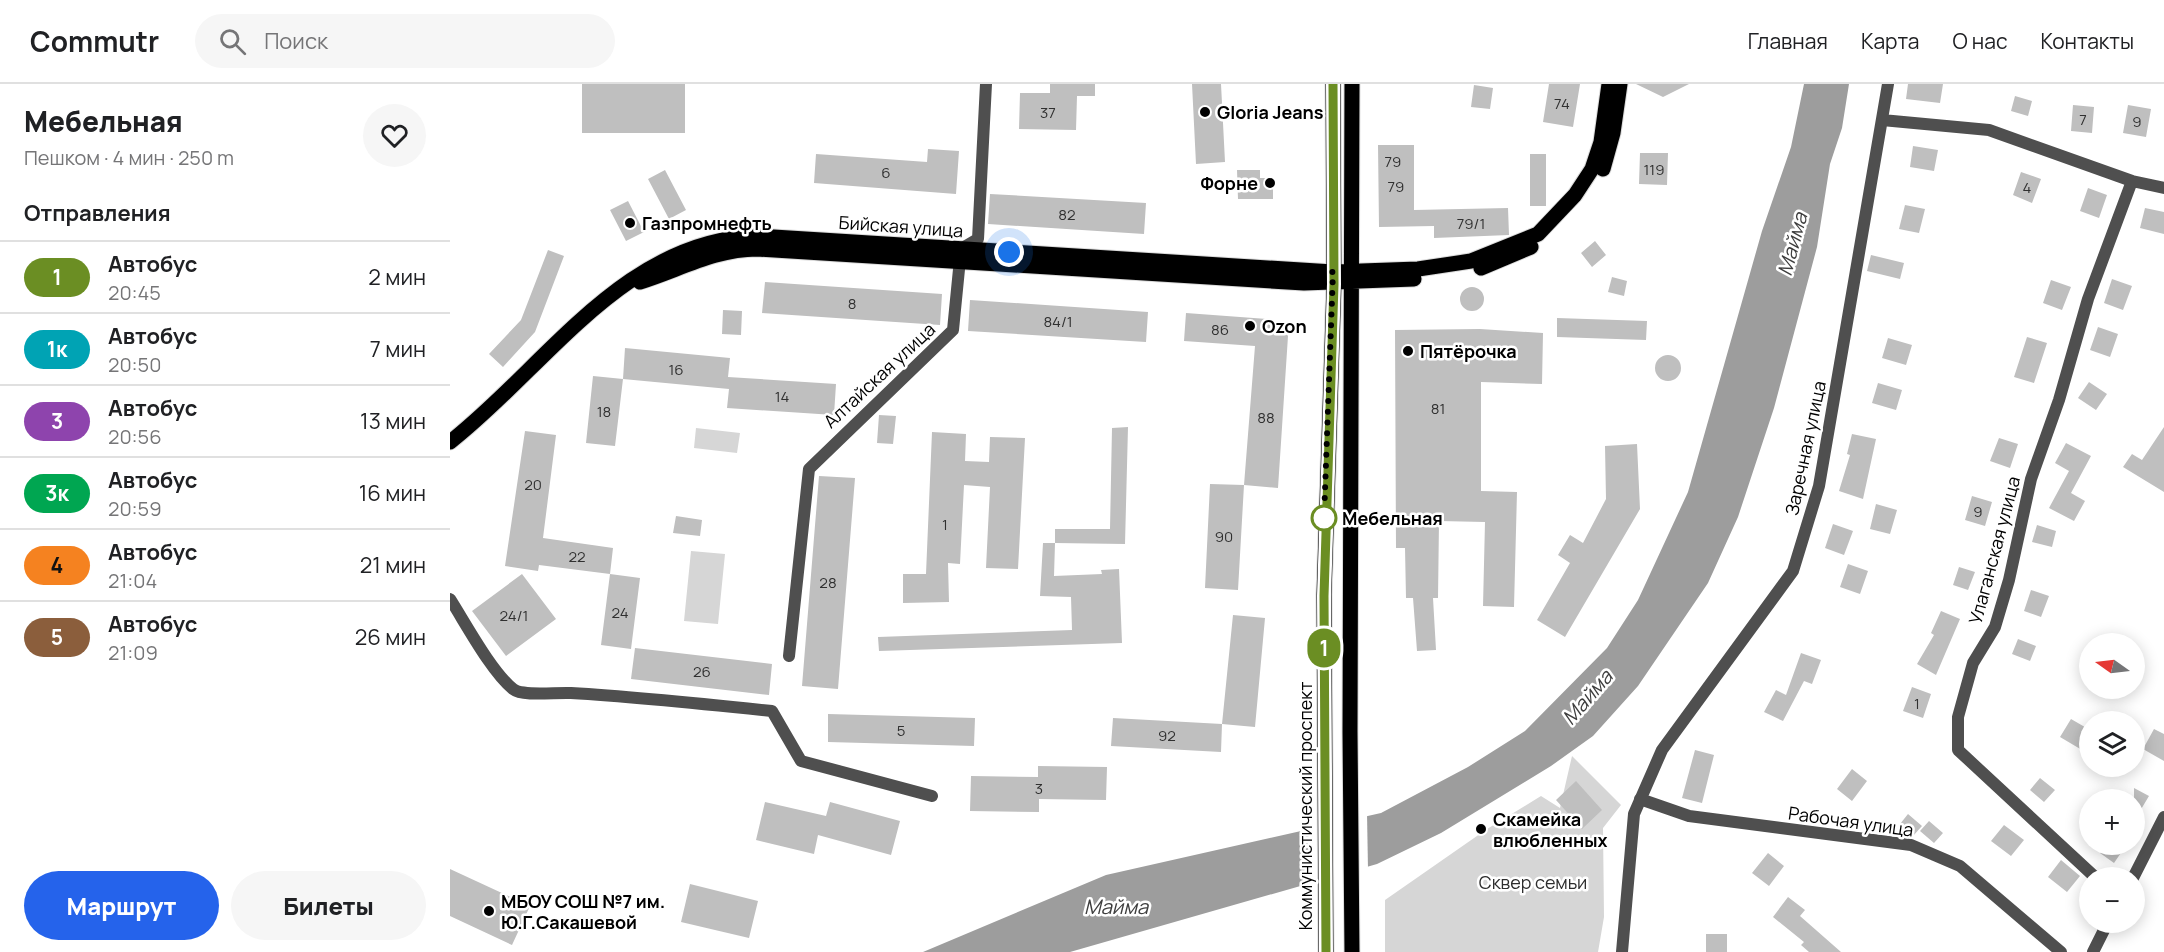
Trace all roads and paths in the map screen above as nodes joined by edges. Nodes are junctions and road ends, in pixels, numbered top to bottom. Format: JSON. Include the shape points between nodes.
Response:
{"nodes":[{"id":1,"x":986,"y":84,"type":"edge"},
{"id":2,"x":1333,"y":84,"type":"edge"},
{"id":3,"x":1352,"y":84,"type":"edge"},
{"id":4,"x":1609,"y":84,"type":"edge"},
{"id":5,"x":1620,"y":84,"type":"edge"},
{"id":6,"x":1888,"y":84,"type":"edge"},
{"id":7,"x":1882,"y":120,"type":"junction"},
{"id":8,"x":2132,"y":181,"type":"junction"},
{"id":9,"x":2164,"y":188,"type":"edge"},
{"id":10,"x":960,"y":256,"type":"junction"},
{"id":11,"x":1351,"y":277,"type":"junction"},
{"id":12,"x":1333,"y":278,"type":"junction"},
{"id":13,"x":450,"y":442,"type":"edge"},
{"id":14,"x":450,"y":599,"type":"edge"},
{"id":15,"x":789,"y":656,"type":"dead end"},
{"id":16,"x":932,"y":796,"type":"dead end"},
{"id":17,"x":1640,"y":799,"type":"junction"},
{"id":18,"x":2164,"y":817,"type":"edge"},
{"id":19,"x":2084,"y":867,"type":"edge"},
{"id":20,"x":2139,"y":867,"type":"edge"},
{"id":21,"x":2103,"y":933,"type":"edge"},
{"id":22,"x":1326,"y":952,"type":"edge"},
{"id":23,"x":1352,"y":952,"type":"edge"},
{"id":24,"x":1622,"y":952,"type":"edge"},
{"id":25,"x":2061,"y":952,"type":"edge"},
{"id":26,"x":2093,"y":952,"type":"edge"}],
"edges":[{"from":1,"to":10,"type":"street","via":[[978,239]]},
{"from":2,"to":12,"type":"main road","name":"Коммунистический проспект"},
{"from":3,"to":11,"type":"main road"},
{"from":4,"to":11,"type":"main road","via":[[1601,142],[1592,169],[1575,195],[1538,234],[1471,261]]},
{"from":5,"to":11,"type":"main road","via":[[1606,162],[1584,200],[1547,239],[1470,272],[1422,279]]},
{"from":6,"to":7,"type":"street","name":"Заречная улица"},
{"from":7,"to":8,"type":"street","via":[[1989,129]]},
{"from":7,"to":17,"type":"street","name":"Заречная улица","via":[[1819,486],[1793,571],[1662,750]]},
{"from":8,"to":9,"type":"street"},
{"from":8,"to":19,"type":"street","name":"Улаганская улица","via":[[2088,299],[2031,479],[1995,627],[1973,663],[1958,717],[1958,750]]},
{"from":10,"to":12,"type":"main road","name":"Бийская улица"},
{"from":10,"to":13,"type":"main road","name":"Бийская улица","via":[[739,237],[715,241],[665,260],[622,287],[524,372],[486,414]]},
{"from":10,"to":15,"type":"street","name":"Алтайская улица","via":[[953,330],[809,469]]},
{"from":11,"to":12,"type":"main road","name":"Бийская улица"},
{"from":11,"to":23,"type":"main road"},
{"from":12,"to":22,"type":"main road","name":"Коммунистический проспект","via":[[1324,517]]},
{"from":14,"to":16,"type":"street","via":[[499,674],[523,694],[546,691],[622,696],[772,711],[801,762]]},
{"from":17,"to":24,"type":"street","name":"Заречная улица","via":[[1632,825]]},
{"from":17,"to":25,"type":"street","name":"Рабочая улица","via":[[1689,816],[1911,845],[1960,866]]},
{"from":18,"to":20,"type":"street"},
{"from":21,"to":26,"type":"street"}]}
